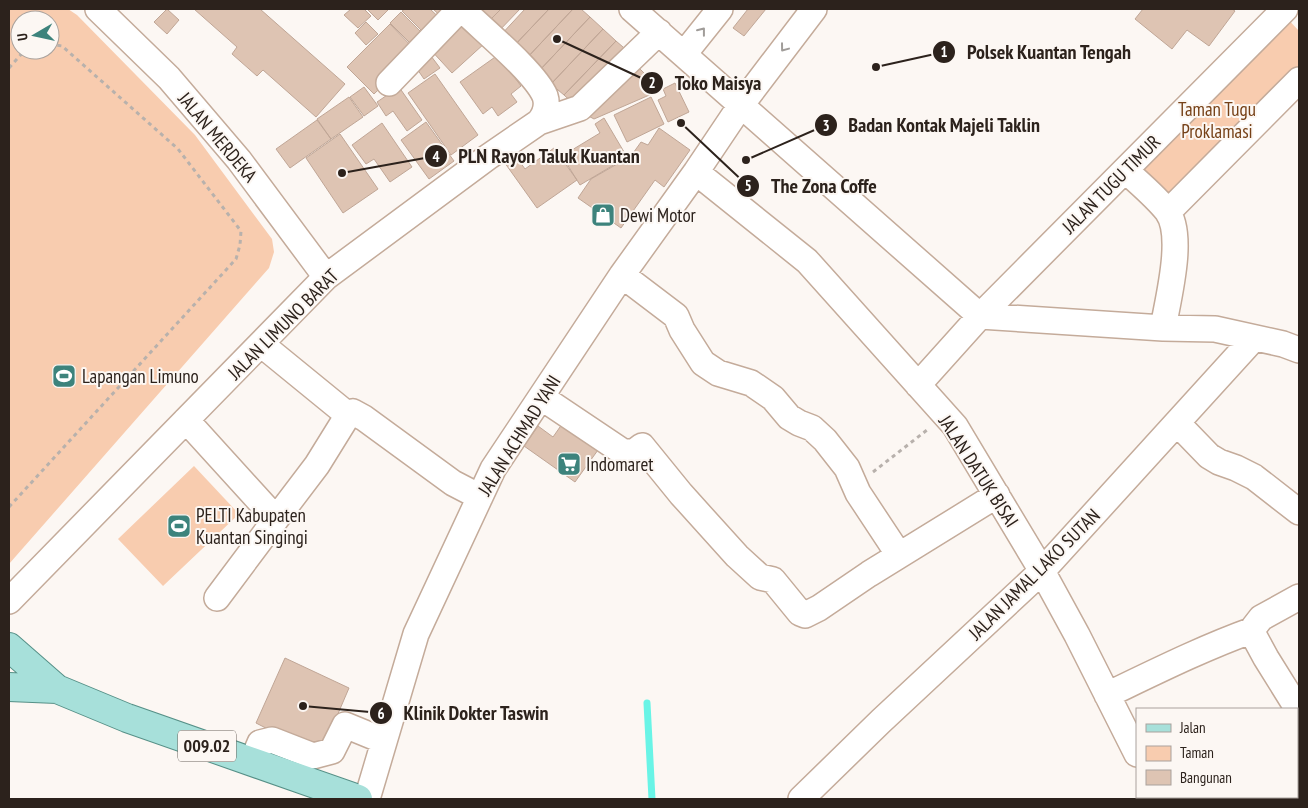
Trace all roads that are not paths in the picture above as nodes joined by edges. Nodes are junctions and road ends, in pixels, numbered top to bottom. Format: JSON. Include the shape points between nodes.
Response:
{"nodes":[{"id":1,"x":98,"y":9,"type":"edge"},
{"id":2,"x":461,"y":9,"type":"edge"},
{"id":3,"x":632,"y":9,"type":"edge"},
{"id":4,"x":720,"y":9,"type":"edge"},
{"id":5,"x":814,"y":9,"type":"edge"},
{"id":6,"x":1285,"y":9,"type":"edge"},
{"id":7,"x":659,"y":32,"type":"junction"},
{"id":8,"x":684,"y":54,"type":"junction"},
{"id":9,"x":1299,"y":80,"type":"edge"},
{"id":10,"x":389,"y":83,"type":"dead end"},
{"id":11,"x":741,"y":105,"type":"junction"},
{"id":12,"x":539,"y":122,"type":"junction"},
{"id":13,"x":1125,"y":170,"type":"junction"},
{"id":14,"x":696,"y":172,"type":"junction"},
{"id":15,"x":1168,"y":212,"type":"junction"},
{"id":16,"x":622,"y":275,"type":"junction"},
{"id":17,"x":326,"y":277,"type":"junction"},
{"id":18,"x":980,"y":316,"type":"junction"},
{"id":19,"x":1163,"y":328,"type":"junction"},
{"id":20,"x":1254,"y":338,"type":"junction"},
{"id":21,"x":261,"y":344,"type":"junction"},
{"id":22,"x":1299,"y":350,"type":"edge"},
{"id":23,"x":918,"y":385,"type":"junction"},
{"id":24,"x":541,"y":397,"type":"junction"},
{"id":25,"x":348,"y":415,"type":"junction"},
{"id":26,"x":186,"y":420,"type":"junction"},
{"id":27,"x":1178,"y":424,"type":"junction"},
{"id":28,"x":997,"y":495,"type":"junction"},
{"id":29,"x":480,"y":498,"type":"junction"},
{"id":30,"x":1299,"y":512,"type":"edge"},
{"id":31,"x":276,"y":519,"type":"junction"},
{"id":32,"x":899,"y":555,"type":"junction"},
{"id":33,"x":1042,"y":571,"type":"junction"},
{"id":34,"x":1299,"y":597,"type":"edge"},
{"id":35,"x":218,"y":598,"type":"dead end"},
{"id":36,"x":9,"y":601,"type":"edge"},
{"id":37,"x":1253,"y":630,"type":"junction"},
{"id":38,"x":9,"y":647,"type":"edge"},
{"id":39,"x":9,"y":687,"type":"edge"},
{"id":40,"x":57,"y":689,"type":"junction"},
{"id":41,"x":1107,"y":695,"type":"junction"},
{"id":42,"x":1297,"y":708,"type":"edge"},
{"id":43,"x":384,"y":741,"type":"junction"},
{"id":44,"x":1136,"y":752,"type":"edge"},
{"id":45,"x":252,"y":762,"type":"junction"},
{"id":46,"x":358,"y":799,"type":"edge"},
{"id":47,"x":367,"y":799,"type":"edge"},
{"id":48,"x":801,"y":799,"type":"edge"}],
"edges":[{"from":1,"to":17,"type":"street","name":"JALAN MERDEKA","via":[[169,78],[227,145]]},
{"from":2,"to":10,"type":"street"},
{"from":2,"to":12,"type":"street","via":[[528,72],[544,95],[546,108]]},
{"from":3,"to":7,"type":"street"},
{"from":8,"to":4,"type":"street","one_way":true},
{"from":5,"to":11,"type":"street","name":"JALAN ACHMAD YANI","one_way":true},
{"from":6,"to":13,"type":"street","name":"JALAN TUGU TIMUR"},
{"from":7,"to":8,"type":"street"},
{"from":7,"to":12,"type":"street","name":"JALAN LIMUNO BARAT","via":[[580,108]]},
{"from":8,"to":11,"type":"street"},
{"from":9,"to":15,"type":"street"},
{"from":11,"to":14,"type":"street","name":"JALAN ACHMAD YANI"},
{"from":11,"to":18,"type":"street"},
{"from":12,"to":17,"type":"street","name":"JALAN LIMUNO BARAT"},
{"from":13,"to":15,"type":"street"},
{"from":13,"to":18,"type":"street","name":"JALAN TUGU TIMUR"},
{"from":14,"to":16,"type":"street","name":"JALAN ACHMAD YANI"},
{"from":14,"to":23,"type":"street","name":"JALAN DATUK BISAI","via":[[807,261]]},
{"from":15,"to":19,"type":"street","via":[[1176,233]]},
{"from":16,"to":24,"type":"street","name":"JALAN ACHMAD YANI"},
{"from":16,"to":32,"type":"street","via":[[676,316],[703,363],[718,373],[751,383],[774,398],[789,417],[812,428],[825,440],[847,468]]},
{"from":17,"to":21,"type":"street","name":"JALAN LIMUNO BARAT"},
{"from":18,"to":19,"type":"street"},
{"from":18,"to":23,"type":"street","name":"JALAN TUGU TIMUR"},
{"from":19,"to":20,"type":"street","via":[[1215,329]]},
{"from":20,"to":22,"type":"street"},
{"from":20,"to":27,"type":"street","name":"JALAN JAMAL LAKO SUTAN"},
{"from":21,"to":25,"type":"street"},
{"from":21,"to":26,"type":"street","name":"JALAN LIMUNO BARAT"},
{"from":23,"to":28,"type":"street","name":"JALAN DATUK BISAI","via":[[955,426]]},
{"from":24,"to":29,"type":"street","name":"JALAN ACHMAD YANI","via":[[493,469]]},
{"from":24,"to":32,"type":"street","via":[[623,452],[634,452],[642,446],[737,556],[760,577],[773,580],[800,613],[805,615],[819,608]]},
{"from":25,"to":29,"type":"street","via":[[353,412],[364,418],[453,483]]},
{"from":25,"to":31,"type":"street","via":[[317,465]]},
{"from":26,"to":31,"type":"street"},
{"from":26,"to":36,"type":"street","name":"JALAN LIMUNO BARAT"},
{"from":27,"to":30,"type":"street","via":[[1209,456],[1254,477]]},
{"from":27,"to":33,"type":"street","name":"JALAN JAMAL LAKO SUTAN"},
{"from":28,"to":32,"type":"street"},
{"from":28,"to":33,"type":"street","name":"JALAN DATUK BISAI"},
{"from":29,"to":43,"type":"street","name":"JALAN ACHMAD YANI","via":[[416,634]]},
{"from":31,"to":35,"type":"street"},
{"from":33,"to":41,"type":"street","name":"JALAN DATUK BISAI"},
{"from":33,"to":48,"type":"street","name":"JALAN JAMAL LAKO SUTAN"},
{"from":34,"to":37,"type":"street","via":[[1261,618]]},
{"from":37,"to":41,"type":"street"},
{"from":37,"to":42,"type":"street"},
{"from":38,"to":40,"type":"main road","number":"009.02"},
{"from":39,"to":40,"type":"main road","number":"009.02"},
{"from":40,"to":45,"type":"main road","number":"009.02","via":[[127,718]]},
{"from":41,"to":44,"type":"street","name":"JALAN DATUK BISAI"},
{"from":43,"to":45,"type":"street","via":[[349,715],[332,751],[313,756],[272,740],[260,742]]},
{"from":43,"to":47,"type":"street","name":"JALAN ACHMAD YANI"},
{"from":45,"to":46,"type":"main road","number":"009.02"}]}
